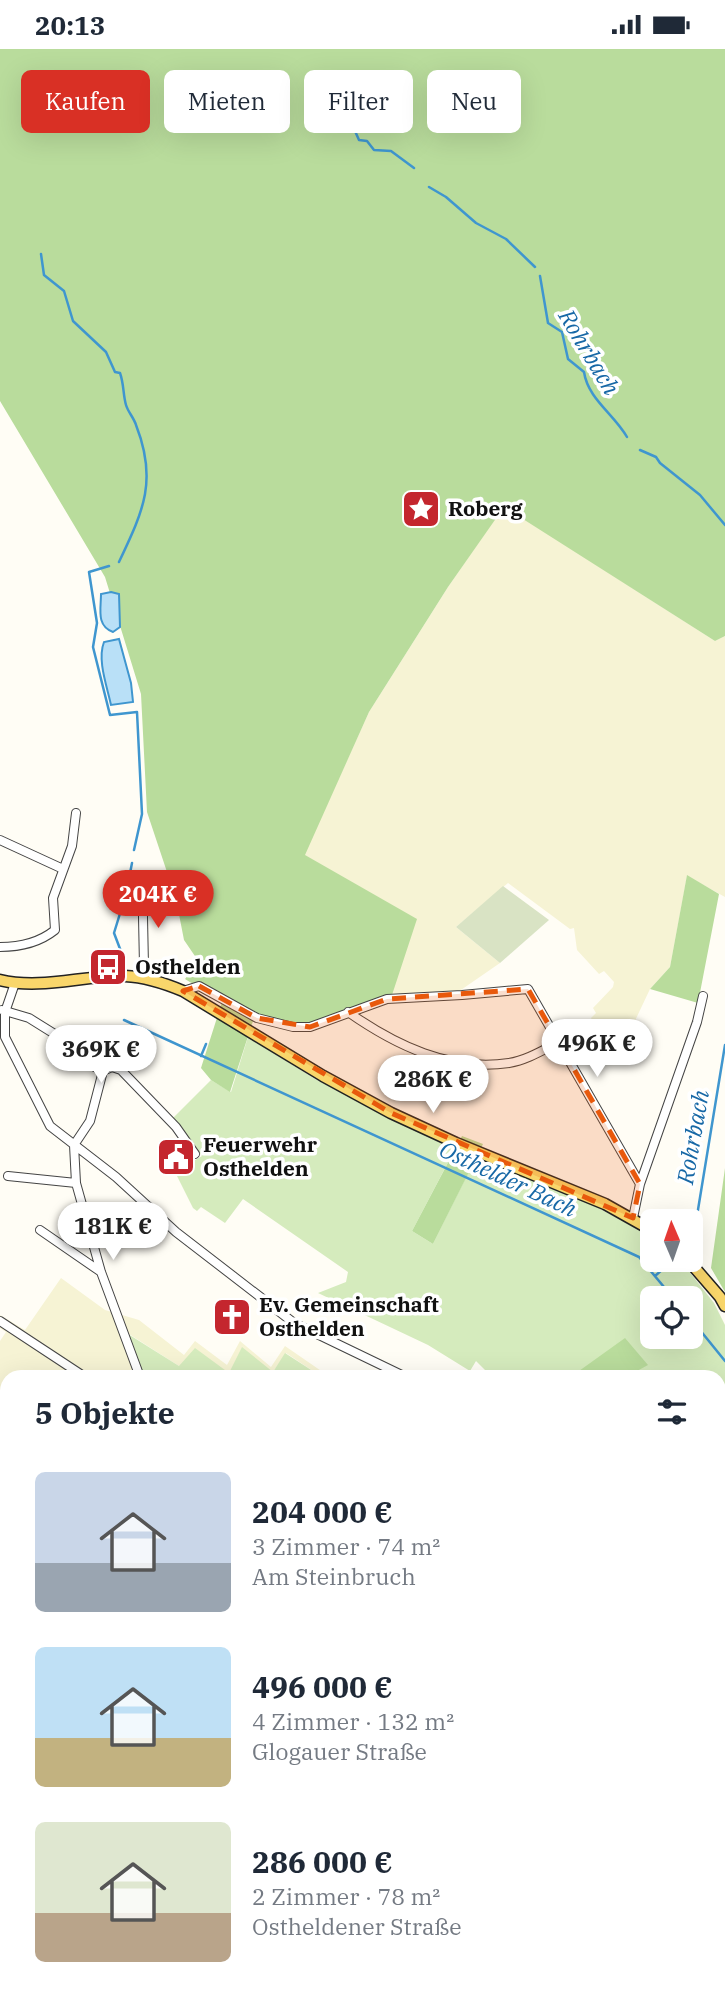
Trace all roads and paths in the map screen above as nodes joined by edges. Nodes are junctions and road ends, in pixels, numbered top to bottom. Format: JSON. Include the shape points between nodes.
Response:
{"nodes":[{"id":1,"x":76,"y":813,"type":"dead end"},
{"id":2,"x":0,"y":840,"type":"edge"},
{"id":3,"x":63,"y":869,"type":"junction"},
{"id":4,"x":146,"y":876,"type":"dead end"},
{"id":5,"x":0,"y":947,"type":"edge"},
{"id":6,"x":139,"y":978,"type":"junction"},
{"id":7,"x":0,"y":980,"type":"edge"},
{"id":8,"x":15,"y":983,"type":"junction"},
{"id":9,"x":183,"y":991,"type":"junction"},
{"id":10,"x":703,"y":996,"type":"dead end"},
{"id":11,"x":2,"y":1010,"type":"edge"},
{"id":12,"x":348,"y":1012,"type":"junction"},
{"id":13,"x":559,"y":1042,"type":"junction"},
{"id":14,"x":103,"y":1071,"type":"junction"},
{"id":15,"x":74,"y":1145,"type":"junction"},
{"id":16,"x":195,"y":1154,"type":"dead end"},
{"id":17,"x":8,"y":1176,"type":"dead end"},
{"id":18,"x":76,"y":1183,"type":"junction"},
{"id":19,"x":640,"y":1184,"type":"junction"},
{"id":20,"x":633,"y":1218,"type":"junction"},
{"id":21,"x":640,"y":1223,"type":"edge"},
{"id":22,"x":40,"y":1230,"type":"dead end"},
{"id":23,"x":101,"y":1272,"type":"junction"},
{"id":24,"x":698,"y":1272,"type":"edge"},
{"id":25,"x":725,"y":1306,"type":"edge"},
{"id":26,"x":0,"y":1321,"type":"edge"},
{"id":27,"x":74,"y":1370,"type":"edge"},
{"id":28,"x":137,"y":1370,"type":"edge"},
{"id":29,"x":391,"y":1370,"type":"edge"}],
"edges":[{"from":1,"to":3,"type":"street","via":[[72,846]]},
{"from":2,"to":3,"type":"street"},
{"from":3,"to":5,"type":"street","via":[[53,898],[55,930],[37,941]]},
{"from":4,"to":6,"type":"street","via":[[144,966]]},
{"from":6,"to":8,"type":"main road"},
{"from":6,"to":9,"type":"main road"},
{"from":7,"to":8,"type":"main road"},
{"from":8,"to":11,"type":"street"},
{"from":9,"to":12,"type":"street","via":[[199,986],[257,1018],[293,1027],[310,1027]]},
{"from":9,"to":20,"type":"main road","via":[[391,1113]]},
{"from":10,"to":19,"type":"street"},
{"from":11,"to":14,"type":"street","via":[[29,1018],[69,1043],[81,1060]]},
{"from":11,"to":15,"type":"street","via":[[5,1037],[50,1126]]},
{"from":12,"to":13,"type":"street","via":[[371,1028],[446,1062],[475,1066],[510,1062]]},
{"from":12,"to":13,"type":"street","via":[[387,999],[528,989]]},
{"from":13,"to":19,"type":"street"},
{"from":14,"to":15,"type":"street","via":[[90,1121]]},
{"from":14,"to":16,"type":"street","via":[[121,1070],[176,1127]]},
{"from":15,"to":18,"type":"street"},
{"from":15,"to":29,"type":"street","via":[[294,1323]]},
{"from":17,"to":18,"type":"street"},
{"from":18,"to":23,"type":"street"},
{"from":19,"to":20,"type":"street"},
{"from":20,"to":21,"type":"main road"},
{"from":22,"to":23,"type":"street"},
{"from":23,"to":28,"type":"street"},
{"from":24,"to":25,"type":"main road"},
{"from":26,"to":27,"type":"street"}]}
